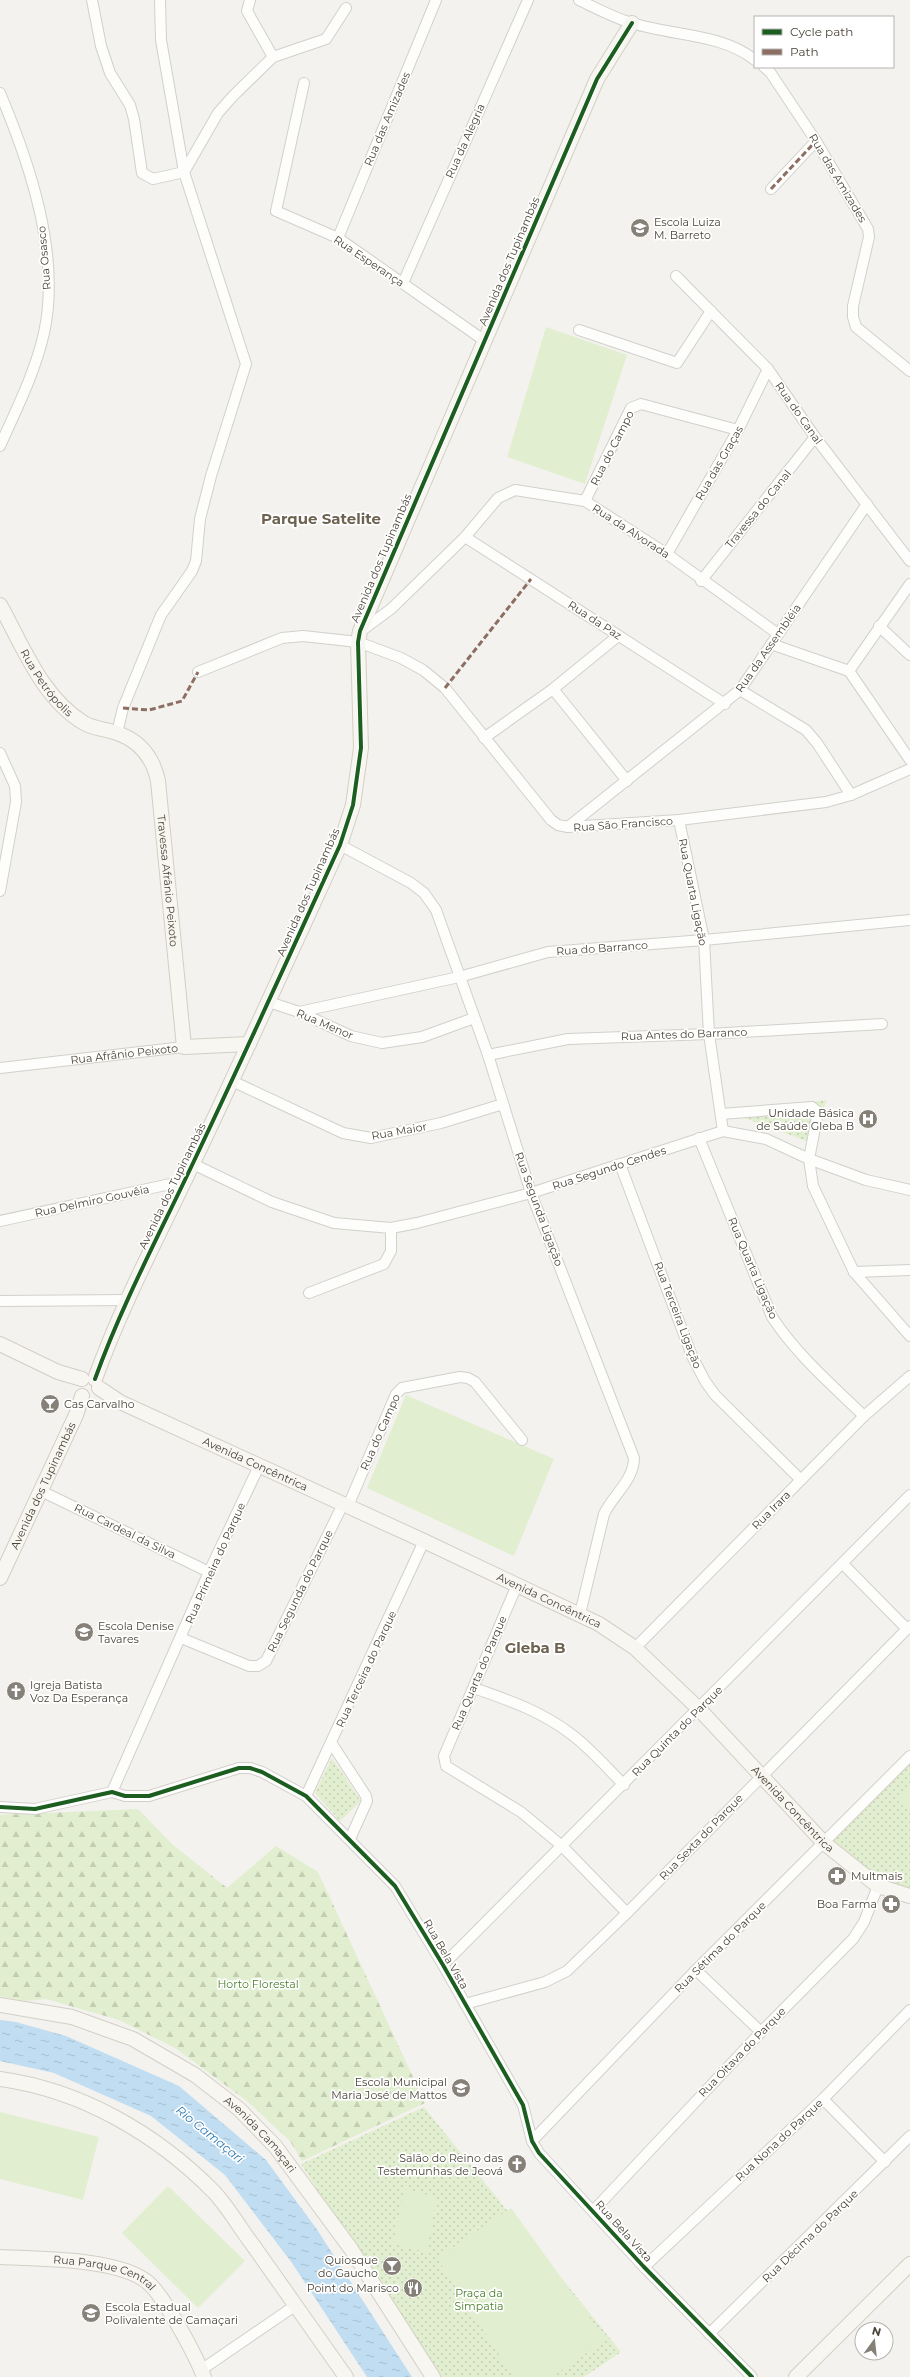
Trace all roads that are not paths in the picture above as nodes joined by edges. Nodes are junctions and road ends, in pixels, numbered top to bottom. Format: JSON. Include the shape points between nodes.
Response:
{"nodes":[{"id":1,"x":92,"y":0,"type":"edge"},
{"id":2,"x":160,"y":0,"type":"edge"},
{"id":3,"x":250,"y":0,"type":"edge"},
{"id":4,"x":436,"y":0,"type":"edge"},
{"id":5,"x":528,"y":0,"type":"edge"},
{"id":6,"x":579,"y":0,"type":"edge"},
{"id":7,"x":346,"y":8,"type":"dead end"},
{"id":8,"x":632,"y":23,"type":"junction"},
{"id":9,"x":273,"y":57,"type":"junction"},
{"id":10,"x":754,"y":59,"type":"edge"},
{"id":11,"x":765,"y":68,"type":"edge"},
{"id":12,"x":304,"y":83,"type":"dead end"},
{"id":13,"x":0,"y":93,"type":"edge"},
{"id":14,"x":5,"y":117,"type":"edge"},
{"id":15,"x":816,"y":141,"type":"junction"},
{"id":16,"x":184,"y":172,"type":"junction"},
{"id":17,"x":771,"y":189,"type":"dead end"},
{"id":18,"x":338,"y":238,"type":"junction"},
{"id":19,"x":676,"y":276,"type":"dead end"},
{"id":20,"x":403,"y":283,"type":"junction"},
{"id":21,"x":711,"y":311,"type":"junction"},
{"id":22,"x":579,"y":330,"type":"dead end"},
{"id":23,"x":485,"y":341,"type":"junction"},
{"id":24,"x":768,"y":369,"type":"junction"},
{"id":25,"x":910,"y":371,"type":"edge"},
{"id":26,"x":738,"y":430,"type":"junction"},
{"id":27,"x":815,"y":437,"type":"junction"},
{"id":28,"x":0,"y":446,"type":"edge"},
{"id":29,"x":585,"y":501,"type":"junction"},
{"id":30,"x":867,"y":504,"type":"junction"},
{"id":31,"x":465,"y":537,"type":"junction"},
{"id":32,"x":667,"y":554,"type":"junction"},
{"id":33,"x":910,"y":561,"type":"edge"},
{"id":34,"x":701,"y":581,"type":"junction"},
{"id":35,"x":910,"y":584,"type":"edge"},
{"id":36,"x":1,"y":609,"type":"edge"},
{"id":37,"x":369,"y":609,"type":"junction"},
{"id":38,"x":391,"y":609,"type":"junction"},
{"id":39,"x":879,"y":626,"type":"junction"},
{"id":40,"x":778,"y":634,"type":"junction"},
{"id":41,"x":618,"y":636,"type":"junction"},
{"id":42,"x":359,"y":637,"type":"junction"},
{"id":43,"x":771,"y":644,"type":"junction"},
{"id":44,"x":910,"y":654,"type":"edge"},
{"id":45,"x":849,"y":671,"type":"junction"},
{"id":46,"x":198,"y":672,"type":"dead end"},
{"id":47,"x":553,"y":688,"type":"junction"},
{"id":48,"x":740,"y":690,"type":"junction"},
{"id":49,"x":725,"y":704,"type":"junction"},
{"id":50,"x":117,"y":733,"type":"junction"},
{"id":51,"x":484,"y":738,"type":"junction"},
{"id":52,"x":1,"y":760,"type":"edge"},
{"id":53,"x":910,"y":760,"type":"edge"},
{"id":54,"x":910,"y":769,"type":"edge"},
{"id":55,"x":627,"y":781,"type":"junction"},
{"id":56,"x":851,"y":795,"type":"junction"},
{"id":57,"x":678,"y":820,"type":"junction"},
{"id":58,"x":568,"y":827,"type":"junction"},
{"id":59,"x":340,"y":845,"type":"junction"},
{"id":60,"x":0,"y":891,"type":"edge"},
{"id":61,"x":910,"y":920,"type":"edge"},
{"id":62,"x":704,"y":940,"type":"junction"},
{"id":63,"x":459,"y":977,"type":"junction"},
{"id":64,"x":269,"y":1002,"type":"junction"},
{"id":65,"x":299,"y":1012,"type":"junction"},
{"id":66,"x":474,"y":1018,"type":"junction"},
{"id":67,"x":882,"y":1024,"type":"dead end"},
{"id":68,"x":710,"y":1034,"type":"junction"},
{"id":69,"x":249,"y":1044,"type":"junction"},
{"id":70,"x":184,"y":1047,"type":"junction"},
{"id":71,"x":488,"y":1055,"type":"junction"},
{"id":72,"x":0,"y":1068,"type":"edge"},
{"id":73,"x":232,"y":1081,"type":"junction"},
{"id":74,"x":503,"y":1104,"type":"junction"},
{"id":75,"x":720,"y":1114,"type":"junction"},
{"id":76,"x":724,"y":1131,"type":"junction"},
{"id":77,"x":699,"y":1138,"type":"junction"},
{"id":78,"x":809,"y":1159,"type":"junction"},
{"id":79,"x":193,"y":1164,"type":"junction"},
{"id":80,"x":620,"y":1164,"type":"junction"},
{"id":81,"x":184,"y":1181,"type":"junction"},
{"id":82,"x":910,"y":1190,"type":"edge"},
{"id":83,"x":531,"y":1193,"type":"junction"},
{"id":84,"x":0,"y":1221,"type":"edge"},
{"id":85,"x":391,"y":1228,"type":"junction"},
{"id":86,"x":910,"y":1270,"type":"edge"},
{"id":87,"x":854,"y":1272,"type":"junction"},
{"id":88,"x":309,"y":1293,"type":"dead end"},
{"id":89,"x":129,"y":1300,"type":"junction"},
{"id":90,"x":0,"y":1301,"type":"edge"},
{"id":91,"x":910,"y":1336,"type":"edge"},
{"id":92,"x":0,"y":1344,"type":"edge"},
{"id":93,"x":910,"y":1376,"type":"edge"},
{"id":94,"x":89,"y":1387,"type":"junction"},
{"id":95,"x":864,"y":1416,"type":"junction"},
{"id":96,"x":522,"y":1440,"type":"dead end"},
{"id":97,"x":259,"y":1466,"type":"junction"},
{"id":98,"x":801,"y":1480,"type":"junction"},
{"id":99,"x":41,"y":1490,"type":"junction"},
{"id":100,"x":910,"y":1495,"type":"edge"},
{"id":101,"x":346,"y":1505,"type":"junction"},
{"id":102,"x":424,"y":1541,"type":"junction"},
{"id":103,"x":843,"y":1564,"type":"junction"},
{"id":104,"x":209,"y":1572,"type":"junction"},
{"id":105,"x":0,"y":1578,"type":"edge"},
{"id":106,"x":517,"y":1585,"type":"junction"},
{"id":107,"x":580,"y":1614,"type":"junction"},
{"id":108,"x":909,"y":1627,"type":"edge"},
{"id":109,"x":181,"y":1638,"type":"junction"},
{"id":110,"x":635,"y":1648,"type":"junction"},
{"id":111,"x":474,"y":1688,"type":"junction"},
{"id":112,"x":699,"y":1709,"type":"junction"},
{"id":113,"x":332,"y":1744,"type":"junction"},
{"id":114,"x":910,"y":1756,"type":"edge"},
{"id":115,"x":761,"y":1775,"type":"junction"},
{"id":116,"x":624,"y":1785,"type":"junction"},
{"id":117,"x":112,"y":1792,"type":"junction"},
{"id":118,"x":306,"y":1796,"type":"junction"},
{"id":119,"x":0,"y":1807,"type":"edge"},
{"id":120,"x":350,"y":1839,"type":"junction"},
{"id":121,"x":824,"y":1843,"type":"junction"},
{"id":122,"x":562,"y":1846,"type":"junction"},
{"id":123,"x":878,"y":1886,"type":"junction"},
{"id":124,"x":910,"y":1896,"type":"edge"},
{"id":125,"x":627,"y":1913,"type":"junction"},
{"id":126,"x":443,"y":1965,"type":"junction"},
{"id":127,"x":696,"y":1970,"type":"junction"},
{"id":128,"x":465,"y":2004,"type":"junction"},
{"id":129,"x":0,"y":2005,"type":"edge"},
{"id":130,"x":910,"y":2010,"type":"edge"},
{"id":131,"x":761,"y":2032,"type":"junction"},
{"id":132,"x":0,"y":2079,"type":"edge"},
{"id":133,"x":823,"y":2099,"type":"junction"},
{"id":134,"x":910,"y":2136,"type":"edge"},
{"id":135,"x":532,"y":2141,"type":"junction"},
{"id":136,"x":885,"y":2162,"type":"junction"},
{"id":137,"x":593,"y":2211,"type":"junction"},
{"id":138,"x":0,"y":2257,"type":"edge"},
{"id":139,"x":910,"y":2264,"type":"edge"},
{"id":140,"x":644,"y":2267,"type":"junction"},
{"id":141,"x":296,"y":2305,"type":"junction"},
{"id":142,"x":709,"y":2334,"type":"junction"},
{"id":143,"x":203,"y":2373,"type":"edge"},
{"id":144,"x":346,"y":2377,"type":"edge"},
{"id":145,"x":433,"y":2377,"type":"edge"},
{"id":146,"x":752,"y":2377,"type":"edge"},
{"id":147,"x":796,"y":2377,"type":"edge"}],
"edges":[{"from":1,"to":16,"type":"street","via":[[101,46],[110,73],[130,105],[142,173],[153,179]]},
{"from":2,"to":16,"type":"street","via":[[161,40]]},
{"from":3,"to":9,"type":"street","via":[[247,11]]},
{"from":4,"to":18,"type":"street","name":"Rua das Amizades"},
{"from":5,"to":20,"type":"street","name":"Rua da Alegria"},
{"from":6,"to":8,"type":"street"},
{"from":7,"to":9,"type":"street","via":[[326,40]]},
{"from":8,"to":10,"type":"street","via":[[719,42],[746,52]]},
{"from":8,"to":23,"type":"street","name":"Avenida dos Tupinambás","via":[[597,79]]},
{"from":9,"to":16,"type":"street","via":[[218,113]]},
{"from":11,"to":15,"type":"street","name":"Rua das Amizades"},
{"from":12,"to":18,"type":"street","name":"Rua Esperança","via":[[276,211]]},
{"from":13,"to":14,"type":"street","name":"Rua Osasco"},
{"from":14,"to":28,"type":"street","name":"Rua Osasco","via":[[40,208],[49,284],[44,333],[26,388]]},
{"from":15,"to":17,"type":"street"},
{"from":15,"to":25,"type":"street","name":"Rua das Amizades","via":[[868,229],[869,237],[853,306],[852,317],[856,327]]},
{"from":16,"to":50,"type":"street","via":[[243,354],[245,371],[211,476],[200,519],[196,561],[192,571],[160,615],[123,708]]},
{"from":18,"to":20,"type":"street","name":"Rua Esperança"},
{"from":19,"to":21,"type":"street","name":"Rua do Canal"},
{"from":20,"to":23,"type":"street","name":"Rua Esperança"},
{"from":21,"to":22,"type":"street","via":[[677,363]]},
{"from":21,"to":24,"type":"street","name":"Rua do Canal"},
{"from":23,"to":37,"type":"street","name":"Avenida dos Tupinambás"},
{"from":24,"to":26,"type":"street","name":"Rua das Graças"},
{"from":24,"to":27,"type":"street","name":"Rua do Canal"},
{"from":26,"to":29,"type":"street","name":"Rua do Campo","via":[[641,404],[636,405],[631,408]]},
{"from":26,"to":32,"type":"street","name":"Rua das Graças"},
{"from":27,"to":30,"type":"street","name":"Rua do Canal"},
{"from":27,"to":34,"type":"street","name":"Travessa do Canal"},
{"from":29,"to":31,"type":"street","name":"Rua da Alvorada","via":[[524,490],[507,492],[498,498]]},
{"from":29,"to":32,"type":"street","name":"Rua da Alvorada"},
{"from":30,"to":33,"type":"street","name":"Rua do Canal"},
{"from":30,"to":40,"type":"street","name":"Rua da Assembléia"},
{"from":31,"to":38,"type":"street","name":"Rua da Alvorada"},
{"from":31,"to":41,"type":"street","name":"Rua da Paz"},
{"from":32,"to":34,"type":"street","name":"Rua da Alvorada"},
{"from":34,"to":40,"type":"street","name":"Rua da Alvorada"},
{"from":35,"to":39,"type":"street"},
{"from":36,"to":50,"type":"street","name":"Rua Petrópolis","via":[[36,672],[53,696],[70,714],[86,724]]},
{"from":37,"to":38,"type":"street"},
{"from":37,"to":42,"type":"street","name":"Avenida dos Tupinambás"},
{"from":38,"to":42,"type":"street","name":"Rua da Alvorada"},
{"from":39,"to":44,"type":"street"},
{"from":39,"to":45,"type":"street"},
{"from":40,"to":43,"type":"street","name":"Rua da Assembléia"},
{"from":41,"to":47,"type":"street"},
{"from":41,"to":49,"type":"street","name":"Rua da Paz"},
{"from":42,"to":46,"type":"street","via":[[282,638]]},
{"from":42,"to":51,"type":"street","name":"Rua São Francisco","via":[[423,670],[445,688]]},
{"from":42,"to":59,"type":"street","name":"Avenida dos Tupinambás","via":[[361,748],[353,805]]},
{"from":43,"to":45,"type":"street"},
{"from":43,"to":48,"type":"street","name":"Rua da Assembléia"},
{"from":45,"to":53,"type":"street"},
{"from":47,"to":51,"type":"street"},
{"from":47,"to":55,"type":"street"},
{"from":48,"to":49,"type":"street","name":"Rua da Assembléia"},
{"from":48,"to":56,"type":"street","via":[[806,730]]},
{"from":49,"to":55,"type":"street","name":"Rua da Assembléia"},
{"from":50,"to":70,"type":"street","name":"Travessa Afrânio Peixoto","via":[[133,740],[144,750],[156,769]]},
{"from":51,"to":58,"type":"street","name":"Rua São Francisco","via":[[551,820]]},
{"from":52,"to":60,"type":"street","via":[[15,786],[16,802]]},
{"from":54,"to":56,"type":"street","name":"Rua São Francisco"},
{"from":55,"to":58,"type":"street","name":"Rua da Assembléia"},
{"from":56,"to":57,"type":"street","name":"Rua São Francisco","via":[[826,802]]},
{"from":57,"to":58,"type":"street","name":"Rua São Francisco"},
{"from":57,"to":62,"type":"street","name":"Rua Quarta Ligação"},
{"from":59,"to":63,"type":"street","name":"Rua Segunda Ligação","via":[[411,882],[424,893],[436,910]]},
{"from":59,"to":64,"type":"street","name":"Avenida dos Tupinambás"},
{"from":61,"to":62,"type":"street","name":"Rua do Barranco"},
{"from":62,"to":63,"type":"street","name":"Rua do Barranco","via":[[548,952]]},
{"from":62,"to":68,"type":"street","name":"Rua Quarta Ligação"},
{"from":63,"to":65,"type":"street","name":"Rua do Barranco"},
{"from":63,"to":66,"type":"street","name":"Rua Segunda Ligação"},
{"from":64,"to":65,"type":"street","name":"Rua Menor"},
{"from":64,"to":69,"type":"street","name":"Avenida dos Tupinambás"},
{"from":65,"to":66,"type":"street","name":"Rua Menor","via":[[351,1036],[382,1043],[422,1037]]},
{"from":66,"to":71,"type":"street","name":"Rua Segunda Ligação"},
{"from":67,"to":68,"type":"street","name":"Rua Antes do Barranco"},
{"from":68,"to":71,"type":"street","name":"Rua Antes do Barranco","via":[[568,1039]]},
{"from":68,"to":75,"type":"street","name":"Rua Quarta Ligação"},
{"from":69,"to":70,"type":"street","name":"Rua Afrânio Peixoto"},
{"from":69,"to":73,"type":"street","name":"Avenida dos Tupinambás"},
{"from":70,"to":72,"type":"street","name":"Rua Afrânio Peixoto"},
{"from":71,"to":74,"type":"street","name":"Rua Segunda Ligação"},
{"from":73,"to":74,"type":"street","name":"Rua Maior","via":[[344,1133],[372,1138]]},
{"from":73,"to":79,"type":"street","name":"Avenida dos Tupinambás"},
{"from":74,"to":83,"type":"street","name":"Rua Segunda Ligação"},
{"from":75,"to":76,"type":"street","name":"Rua Quarta Ligação"},
{"from":75,"to":78,"type":"street","via":[[812,1107],[816,1109],[818,1112]]},
{"from":76,"to":77,"type":"street","name":"Rua Segundo Cendes"},
{"from":76,"to":78,"type":"street","name":"Rua Segundo Cendes","via":[[766,1139]]},
{"from":77,"to":80,"type":"street","name":"Rua Segundo Cendes"},
{"from":77,"to":95,"type":"street","name":"Rua Quarta Ligação","via":[[772,1317],[787,1340],[806,1361]]},
{"from":78,"to":82,"type":"street","name":"Rua Segundo Cendes","via":[[880,1184]]},
{"from":78,"to":87,"type":"street","via":[[814,1186]]},
{"from":79,"to":81,"type":"street","name":"Avenida dos Tupinambás"},
{"from":79,"to":85,"type":"street","name":"Rua Segundo Cendes","via":[[272,1202],[334,1223]]},
{"from":80,"to":83,"type":"street","name":"Rua Segundo Cendes"},
{"from":80,"to":98,"type":"street","name":"Rua Terceira Ligação","via":[[692,1356],[705,1381],[715,1395]]},
{"from":81,"to":84,"type":"street","name":"Rua Delmiro Gouvêia"},
{"from":81,"to":89,"type":"street","name":"Avenida dos Tupinambás"},
{"from":83,"to":85,"type":"street","name":"Rua Segundo Cendes"},
{"from":83,"to":107,"type":"street","name":"Rua Segunda Ligação","via":[[634,1458],[632,1473],[610,1501],[604,1514]]},
{"from":85,"to":88,"type":"street","via":[[391,1251],[384,1264]]},
{"from":86,"to":87,"type":"street"},
{"from":87,"to":91,"type":"street"},
{"from":89,"to":90,"type":"street"},
{"from":89,"to":94,"type":"street","name":"Avenida dos Tupinambás"},
{"from":92,"to":94,"type":"street","name":"Avenida Concêntrica"},
{"from":93,"to":95,"type":"street","name":"Rua Irara"},
{"from":94,"to":97,"type":"street","name":"Avenida Concêntrica"},
{"from":94,"to":99,"type":"street","name":"Avenida dos Tupinambás"},
{"from":95,"to":98,"type":"street","name":"Rua Irara"},
{"from":96,"to":101,"type":"street","name":"Rua do Campo","via":[[475,1382],[468,1378],[460,1377],[402,1388],[396,1394]]},
{"from":97,"to":101,"type":"street","name":"Avenida Concêntrica"},
{"from":97,"to":104,"type":"street","name":"Rua Primeira do Parque"},
{"from":98,"to":110,"type":"street","name":"Rua Irara"},
{"from":99,"to":104,"type":"street","name":"Rua Cardeal da Silva"},
{"from":99,"to":105,"type":"street","name":"Avenida dos Tupinambás"},
{"from":100,"to":103,"type":"street","name":"Rua Quinta do Parque"},
{"from":101,"to":102,"type":"street","name":"Avenida Concêntrica"},
{"from":101,"to":109,"type":"street","name":"Rua Segunda do Parque","via":[[266,1661],[258,1666],[249,1666]]},
{"from":102,"to":106,"type":"street","name":"Avenida Concêntrica"},
{"from":102,"to":113,"type":"street","name":"Rua Terceira do Parque"},
{"from":103,"to":108,"type":"street"},
{"from":103,"to":112,"type":"street","name":"Rua Quinta do Parque"},
{"from":104,"to":109,"type":"street","name":"Rua Primeira do Parque"},
{"from":106,"to":107,"type":"street","name":"Avenida Concêntrica"},
{"from":106,"to":111,"type":"street","name":"Rua Quarta do Parque"},
{"from":107,"to":110,"type":"street","name":"Avenida Concêntrica"},
{"from":108,"to":115,"type":"street","name":"Rua Sexta do Parque"},
{"from":109,"to":117,"type":"street","name":"Rua Primeira do Parque"},
{"from":110,"to":112,"type":"street","name":"Avenida Concêntrica"},
{"from":111,"to":116,"type":"street","via":[[521,1704],[572,1734]]},
{"from":111,"to":122,"type":"street","name":"Rua Quarta do Parque","via":[[444,1756],[446,1766],[521,1812]]},
{"from":112,"to":115,"type":"street","name":"Avenida Concêntrica"},
{"from":112,"to":116,"type":"street","name":"Rua Quinta do Parque"},
{"from":113,"to":118,"type":"street","name":"Rua Terceira do Parque"},
{"from":113,"to":120,"type":"street","via":[[366,1796],[367,1802]]},
{"from":114,"to":121,"type":"street","name":"Rua Sétima do Parque"},
{"from":115,"to":121,"type":"street","name":"Avenida Concêntrica"},
{"from":115,"to":125,"type":"street","name":"Rua Sexta do Parque"},
{"from":116,"to":122,"type":"street","name":"Rua Quinta do Parque"},
{"from":117,"to":118,"type":"street","name":"Rua Bela Vista","via":[[125,1796],[149,1796],[239,1768],[250,1768]]},
{"from":117,"to":119,"type":"street","name":"Rua Bela Vista","via":[[35,1809]]},
{"from":118,"to":120,"type":"street","name":"Rua Bela Vista"},
{"from":120,"to":126,"type":"street","name":"Rua Bela Vista","via":[[395,1886]]},
{"from":121,"to":123,"type":"street","name":"Avenida Concêntrica"},
{"from":121,"to":127,"type":"street","name":"Rua Sétima do Parque"},
{"from":122,"to":125,"type":"street"},
{"from":122,"to":126,"type":"street","name":"Rua Quinta do Parque"},
{"from":123,"to":124,"type":"street","name":"Avenida Concêntrica"},
{"from":123,"to":131,"type":"street","name":"Rua Oitava do Parque","via":[[864,1922],[853,1939]]},
{"from":125,"to":128,"type":"street","name":"Rua Sexta do Parque","via":[[567,1971],[545,1982]]},
{"from":126,"to":128,"type":"street","name":"Rua Bela Vista"},
{"from":127,"to":131,"type":"street"},
{"from":127,"to":135,"type":"street","name":"Rua Sétima do Parque"},
{"from":128,"to":135,"type":"street","name":"Rua Bela Vista","via":[[523,2105]]},
{"from":129,"to":145,"type":"street","name":"Avenida Camaçari","via":[[72,2018],[133,2038],[195,2075],[239,2109],[275,2146],[351,2249]]},
{"from":130,"to":133,"type":"street","name":"Rua Nona do Parque"},
{"from":131,"to":137,"type":"street","name":"Rua Oitava do Parque"},
{"from":132,"to":141,"type":"street","via":[[52,2092],[92,2106],[133,2127],[177,2157],[215,2193]]},
{"from":133,"to":136,"type":"street"},
{"from":133,"to":140,"type":"street","name":"Rua Nona do Parque"},
{"from":134,"to":136,"type":"street","name":"Rua Décima do Parque"},
{"from":135,"to":137,"type":"street","name":"Rua Bela Vista","via":[[539,2153]]},
{"from":136,"to":142,"type":"street","name":"Rua Décima do Parque"},
{"from":137,"to":140,"type":"street","name":"Rua Bela Vista"},
{"from":138,"to":143,"type":"street","name":"Rua Parque Central","via":[[102,2264],[146,2280],[159,2293]]},
{"from":139,"to":147,"type":"street"},
{"from":140,"to":142,"type":"street","name":"Rua Bela Vista"},
{"from":141,"to":143,"type":"street"},
{"from":141,"to":144,"type":"street"},
{"from":142,"to":146,"type":"street","name":"Rua Bela Vista"}]}
